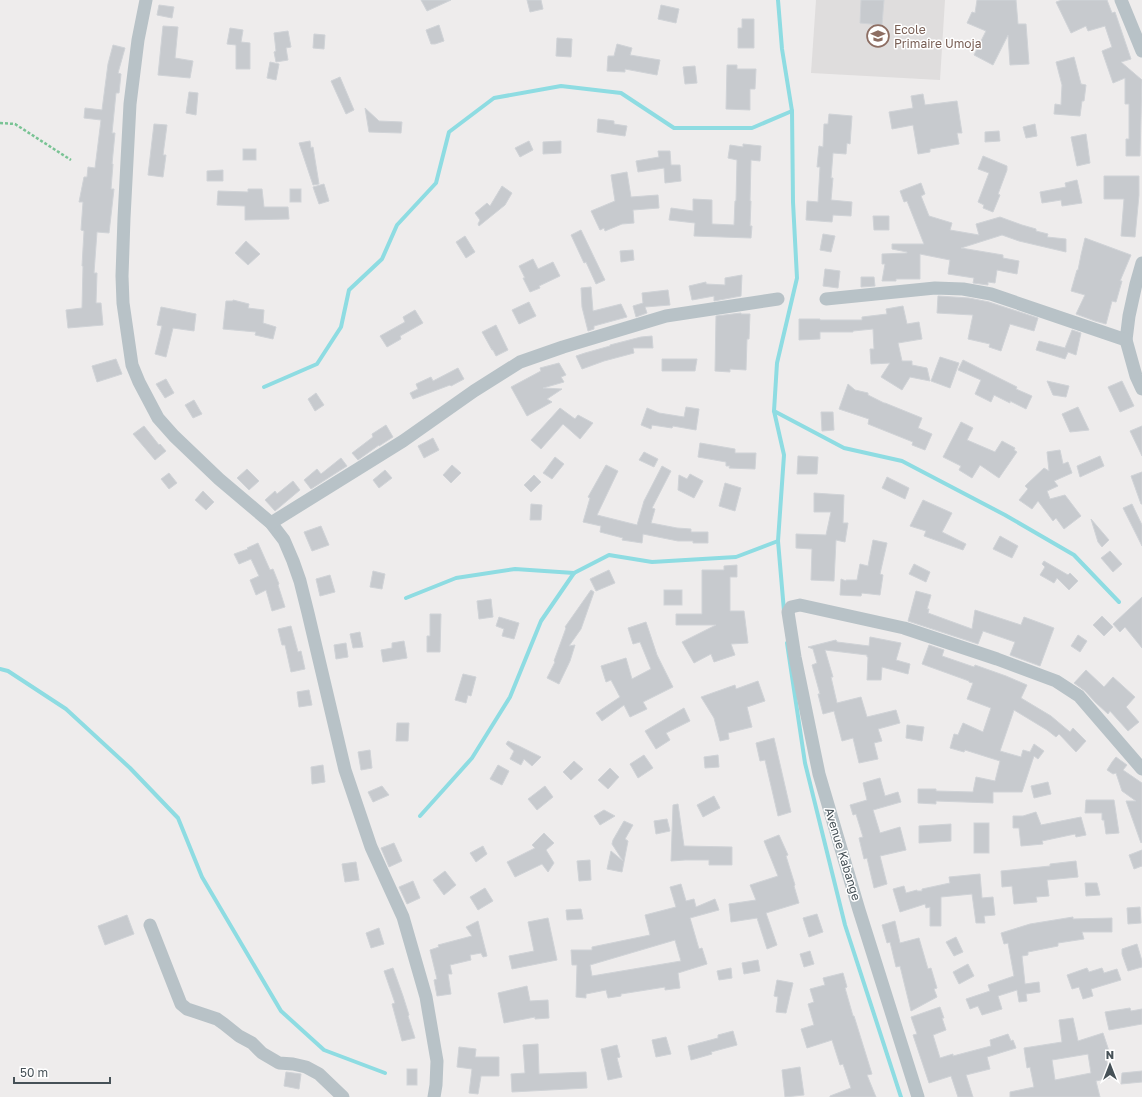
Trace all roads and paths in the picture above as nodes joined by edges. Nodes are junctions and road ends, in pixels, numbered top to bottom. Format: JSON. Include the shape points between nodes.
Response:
{"nodes":[{"id":1,"x":146,"y":0,"type":"edge"},
{"id":2,"x":1121,"y":0,"type":"edge"},
{"id":3,"x":1142,"y":51,"type":"edge"},
{"id":4,"x":0,"y":124,"type":"edge"},
{"id":5,"x":72,"y":160,"type":"dead end"},
{"id":6,"x":1142,"y":263,"type":"edge"},
{"id":7,"x":778,"y":299,"type":"dead end"},
{"id":8,"x":826,"y":299,"type":"dead end"},
{"id":9,"x":1126,"y":340,"type":"junction"},
{"id":10,"x":1142,"y":389,"type":"edge"},
{"id":11,"x":271,"y":522,"type":"junction"},
{"id":12,"x":1142,"y":769,"type":"edge"},
{"id":13,"x":150,"y":925,"type":"dead end"},
{"id":14,"x":343,"y":1097,"type":"edge"},
{"id":15,"x":434,"y":1097,"type":"edge"},
{"id":16,"x":918,"y":1097,"type":"edge"}],
"edges":[{"from":1,"to":11,"type":"street","via":[[130,104],[124,218],[123,304],[132,364],[158,418],[219,479]]},
{"from":2,"to":3,"type":"street"},
{"from":4,"to":5,"type":"path","via":[[15,124]]},
{"from":6,"to":9,"type":"street"},
{"from":7,"to":11,"type":"street","via":[[666,316],[520,362],[403,441]]},
{"from":8,"to":9,"type":"street","via":[[935,288],[963,289],[991,294]]},
{"from":9,"to":10,"type":"street"},
{"from":11,"to":15,"type":"street","via":[[284,540],[298,574],[345,770],[371,847],[403,917],[426,997],[437,1061]]},
{"from":12,"to":16,"type":"street","name":"Avenue Kabange","via":[[1079,696],[1056,681],[904,628],[800,604],[791,607],[788,612],[795,657],[819,774]]},
{"from":13,"to":14,"type":"street","via":[[181,1004],[187,1010],[217,1019],[279,1063],[306,1067],[319,1074]]}]}
